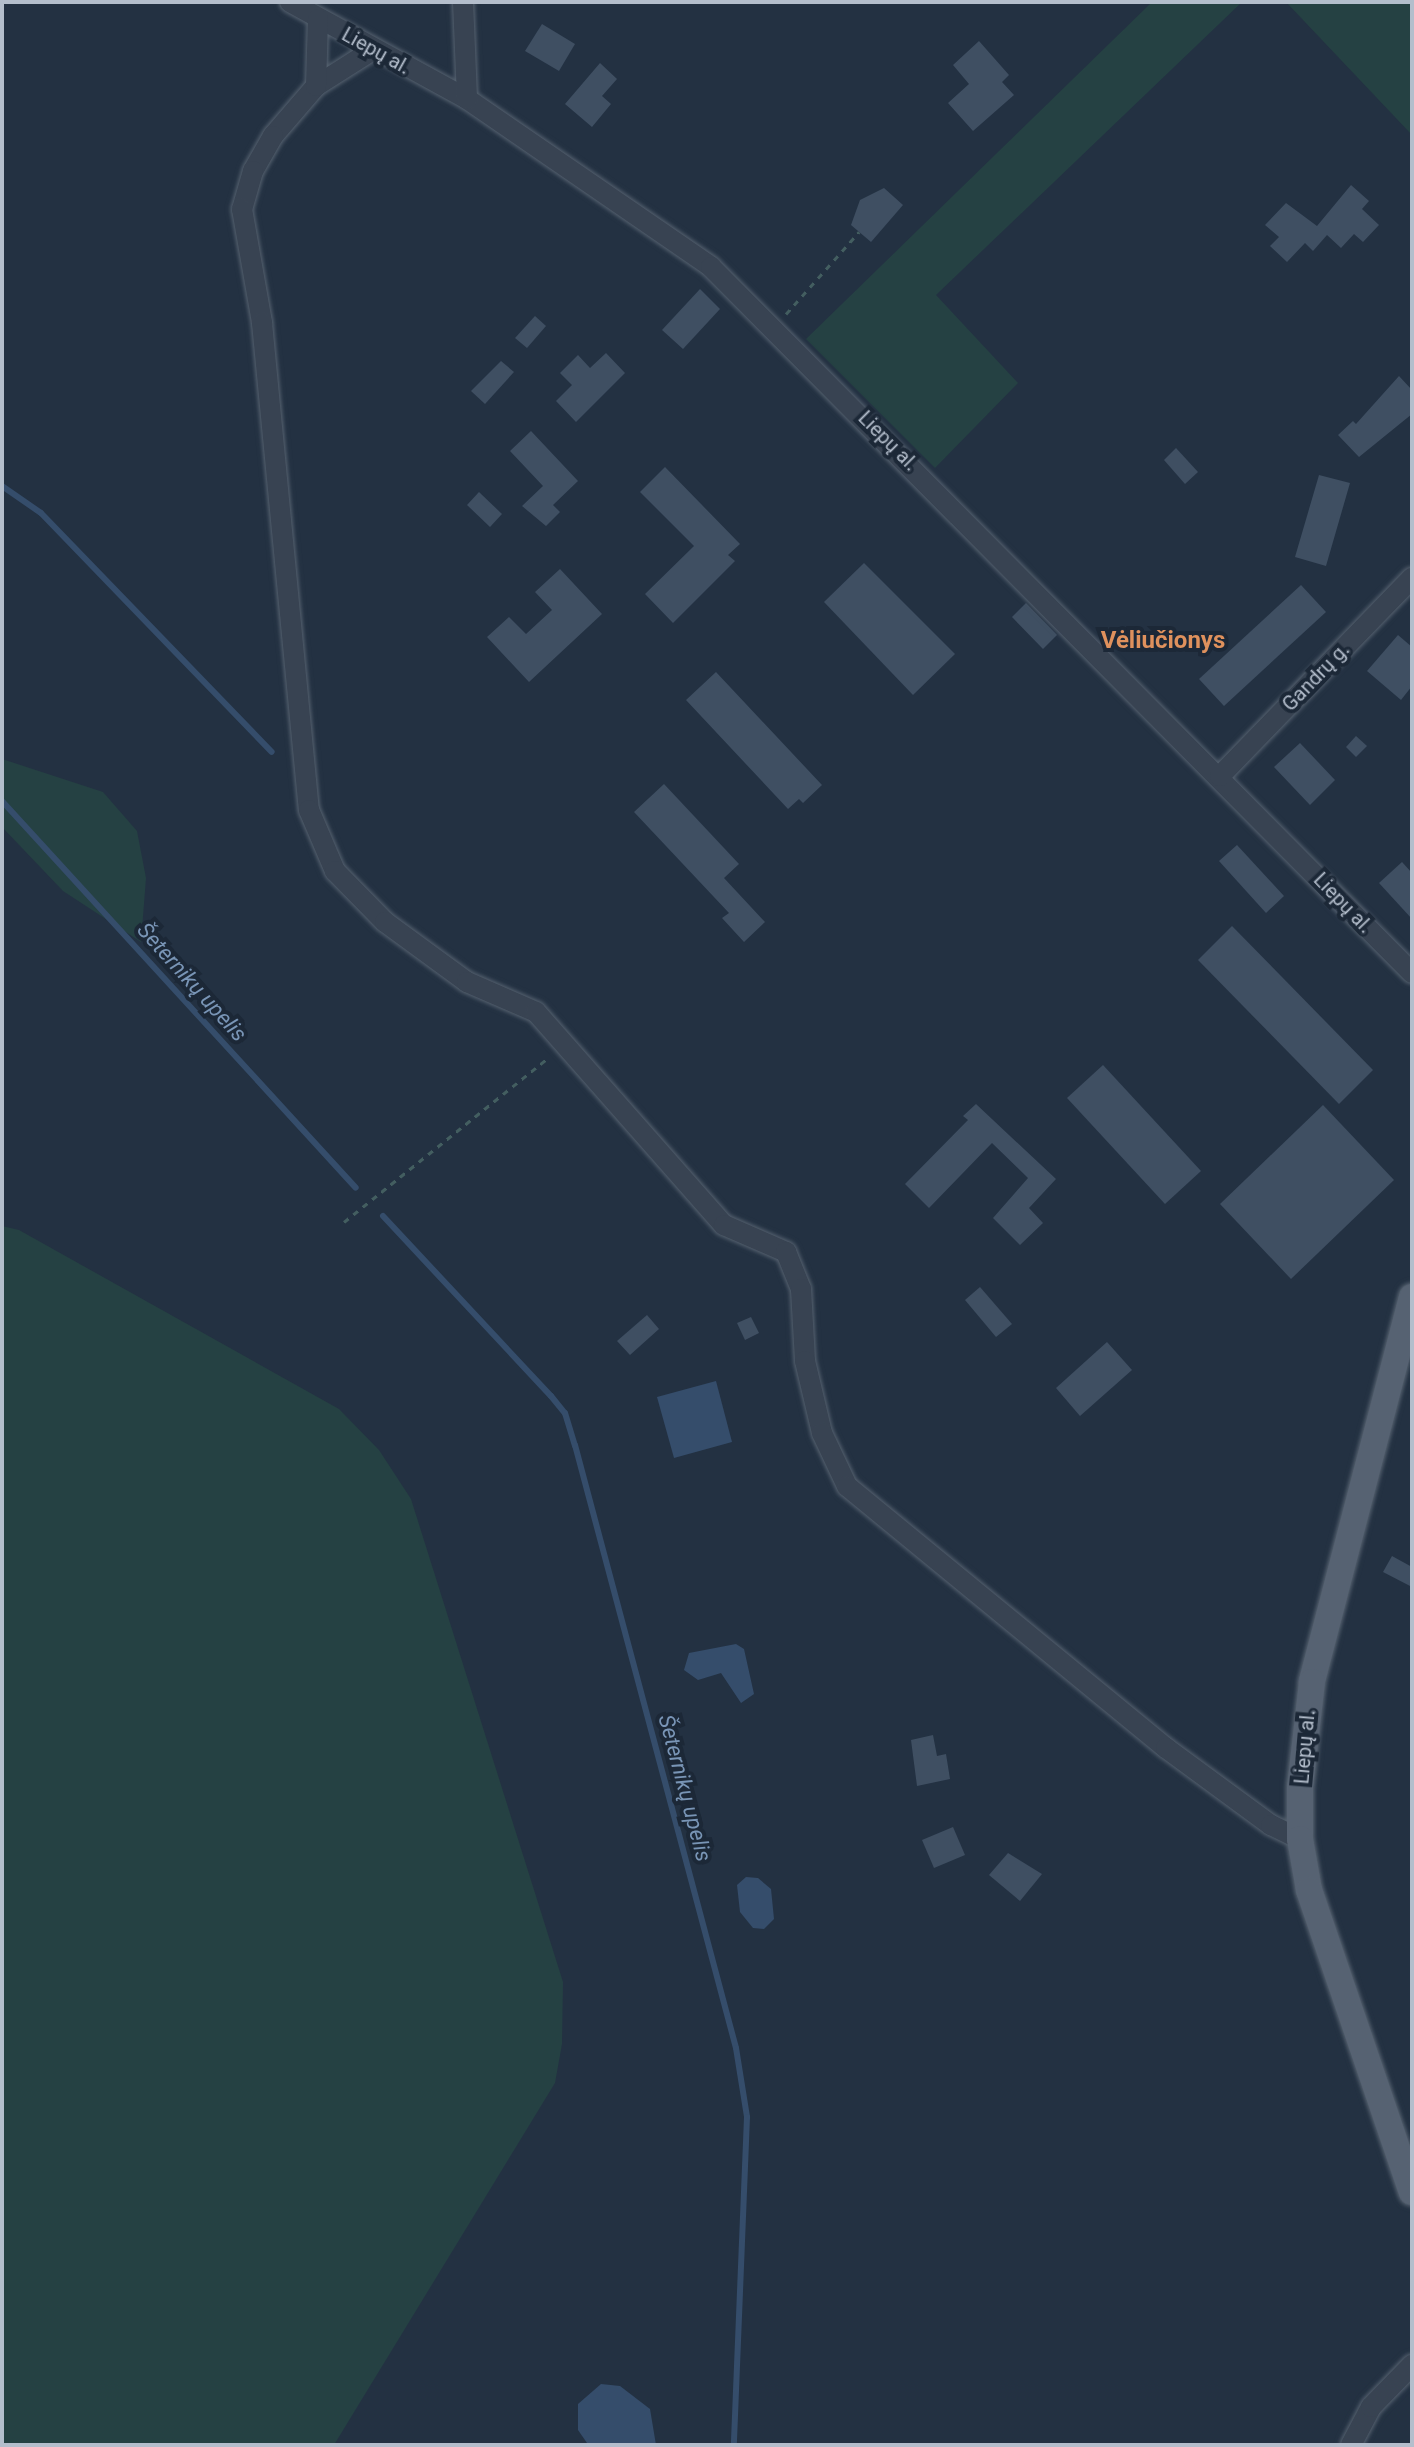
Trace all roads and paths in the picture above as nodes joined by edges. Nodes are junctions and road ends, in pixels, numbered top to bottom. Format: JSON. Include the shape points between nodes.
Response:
{"nodes":[{"id":1,"x":290,"y":2,"type":"edge"},
{"id":2,"x":463,"y":2,"type":"edge"},
{"id":3,"x":318,"y":19,"type":"junction"},
{"id":4,"x":371,"y":51,"type":"junction"},
{"id":5,"x":316,"y":86,"type":"junction"},
{"id":6,"x":467,"y":99,"type":"junction"},
{"id":7,"x":859,"y":232,"type":"dead end"},
{"id":8,"x":775,"y":326,"type":"junction"},
{"id":9,"x":1412,"y":578,"type":"edge"},
{"id":10,"x":1220,"y":776,"type":"junction"},
{"id":11,"x":1412,"y":973,"type":"edge"},
{"id":12,"x":567,"y":1043,"type":"junction"},
{"id":13,"x":344,"y":1222,"type":"dead end"},
{"id":14,"x":1412,"y":1297,"type":"edge"},
{"id":15,"x":1300,"y":1839,"type":"junction"},
{"id":16,"x":1412,"y":2192,"type":"edge"},
{"id":17,"x":1412,"y":2365,"type":"edge"},
{"id":18,"x":1351,"y":2445,"type":"edge"}],
"edges":[{"from":1,"to":3,"type":"street","name":"Liepų al."},
{"from":2,"to":6,"type":"street"},
{"from":3,"to":4,"type":"street","name":"Liepų al."},
{"from":3,"to":5,"type":"street"},
{"from":4,"to":5,"type":"street"},
{"from":4,"to":6,"type":"street","name":"Liepų al."},
{"from":5,"to":12,"type":"street","via":[[273,136],[253,171],[242,209],[262,323],[309,810],[335,871],[385,922],[467,982],[536,1012]]},
{"from":6,"to":8,"type":"street","name":"Liepų al.","via":[[711,267]]},
{"from":7,"to":8,"type":"path"},
{"from":8,"to":10,"type":"street","name":"Liepų al."},
{"from":9,"to":10,"type":"street","name":"Gandrų g."},
{"from":10,"to":11,"type":"street","name":"Liepų al."},
{"from":12,"to":13,"type":"path"},
{"from":12,"to":15,"type":"street","via":[[724,1225],[786,1252],[801,1289],[805,1361],[822,1433],[847,1486],[1166,1748],[1271,1825]]},
{"from":14,"to":15,"type":"main road","name":"Liepų al.","via":[[1312,1682],[1304,1729]]},
{"from":15,"to":16,"type":"main road","name":"Liepų al.","via":[[1329,1960]]},
{"from":17,"to":18,"type":"street","via":[[1371,2407]]}]}
